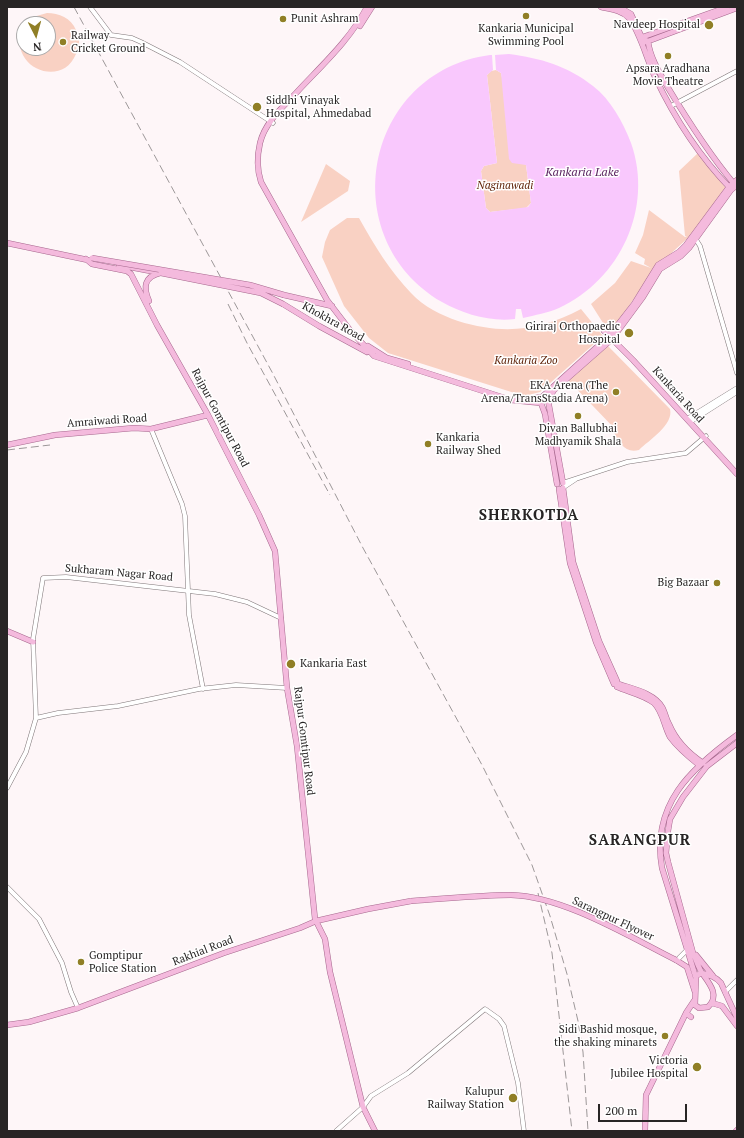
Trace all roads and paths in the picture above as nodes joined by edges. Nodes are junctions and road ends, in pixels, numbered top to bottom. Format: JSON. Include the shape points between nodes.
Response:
{"nodes":[{"id":1,"x":90,"y":7,"type":"edge"},
{"id":2,"x":366,"y":7,"type":"edge"},
{"id":3,"x":372,"y":7,"type":"edge"},
{"id":4,"x":601,"y":7,"type":"edge"},
{"id":5,"x":629,"y":7,"type":"edge"},
{"id":6,"x":727,"y":7,"type":"edge"},
{"id":7,"x":621,"y":8,"type":"edge"},
{"id":8,"x":737,"y":8,"type":"edge"},
{"id":9,"x":631,"y":14,"type":"junction"},
{"id":10,"x":641,"y":40,"type":"junction"},
{"id":11,"x":648,"y":41,"type":"junction"},
{"id":12,"x":737,"y":72,"type":"edge"},
{"id":13,"x":676,"y":102,"type":"junction"},
{"id":14,"x":671,"y":106,"type":"junction"},
{"id":15,"x":272,"y":122,"type":"junction"},
{"id":16,"x":734,"y":186,"type":"edge"},
{"id":17,"x":695,"y":238,"type":"junction"},
{"id":18,"x":7,"y":240,"type":"edge"},
{"id":19,"x":7,"y":243,"type":"edge"},
{"id":20,"x":87,"y":258,"type":"junction"},
{"id":21,"x":161,"y":273,"type":"junction"},
{"id":22,"x":320,"y":289,"type":"junction"},
{"id":23,"x":313,"y":301,"type":"junction"},
{"id":24,"x":333,"y":306,"type":"junction"},
{"id":25,"x":157,"y":325,"type":"junction"},
{"id":26,"x":604,"y":331,"type":"dead end"},
{"id":27,"x":611,"y":337,"type":"junction"},
{"id":28,"x":358,"y":347,"type":"junction"},
{"id":29,"x":366,"y":347,"type":"junction"},
{"id":30,"x":374,"y":356,"type":"junction"},
{"id":31,"x":384,"y":358,"type":"junction"},
{"id":32,"x":737,"y":373,"type":"edge"},
{"id":33,"x":737,"y":388,"type":"edge"},
{"id":34,"x":737,"y":392,"type":"edge"},
{"id":35,"x":542,"y":399,"type":"junction"},
{"id":36,"x":548,"y":400,"type":"junction"},
{"id":37,"x":208,"y":416,"type":"junction"},
{"id":38,"x":689,"y":420,"type":"junction"},
{"id":39,"x":151,"y":429,"type":"junction"},
{"id":40,"x":705,"y":437,"type":"junction"},
{"id":41,"x":7,"y":445,"type":"edge"},
{"id":42,"x":737,"y":470,"type":"edge"},
{"id":43,"x":737,"y":474,"type":"edge"},
{"id":44,"x":561,"y":486,"type":"junction"},
{"id":45,"x":186,"y":590,"type":"junction"},
{"id":46,"x":281,"y":618,"type":"junction"},
{"id":47,"x":7,"y":631,"type":"edge"},
{"id":48,"x":33,"y":642,"type":"junction"},
{"id":49,"x":203,"y":688,"type":"junction"},
{"id":50,"x":287,"y":688,"type":"junction"},
{"id":51,"x":36,"y":718,"type":"junction"},
{"id":52,"x":737,"y":735,"type":"edge"},
{"id":53,"x":737,"y":743,"type":"edge"},
{"id":54,"x":700,"y":763,"type":"junction"},
{"id":55,"x":706,"y":768,"type":"junction"},
{"id":56,"x":7,"y":788,"type":"edge"},
{"id":57,"x":7,"y":887,"type":"edge"},
{"id":58,"x":409,"y":902,"type":"joint"},
{"id":59,"x":315,"y":920,"type":"junction"},
{"id":60,"x":687,"y":950,"type":"junction"},
{"id":61,"x":694,"y":952,"type":"junction"},
{"id":62,"x":678,"y":959,"type":"junction"},
{"id":63,"x":688,"y":965,"type":"junction"},
{"id":64,"x":699,"y":967,"type":"junction"},
{"id":65,"x":702,"y":974,"type":"junction"},
{"id":66,"x":713,"y":977,"type":"junction"},
{"id":67,"x":696,"y":978,"type":"junction"},
{"id":68,"x":737,"y":980,"type":"edge"},
{"id":69,"x":725,"y":993,"type":"junction"},
{"id":70,"x":696,"y":995,"type":"junction"},
{"id":71,"x":694,"y":1001,"type":"junction"},
{"id":72,"x":715,"y":1003,"type":"junction"},
{"id":73,"x":77,"y":1007,"type":"junction"},
{"id":74,"x":686,"y":1014,"type":"junction"},
{"id":75,"x":691,"y":1017,"type":"dead end"},
{"id":76,"x":737,"y":1018,"type":"edge"},
{"id":77,"x":8,"y":1025,"type":"edge"},
{"id":78,"x":737,"y":1026,"type":"edge"},
{"id":79,"x":363,"y":1107,"type":"junction"},
{"id":80,"x":336,"y":1131,"type":"edge"},
{"id":81,"x":375,"y":1131,"type":"edge"},
{"id":82,"x":524,"y":1131,"type":"edge"},
{"id":83,"x":645,"y":1131,"type":"edge"}],
"edges":[{"from":1,"to":15,"type":"street","via":[[111,36],[132,38],[180,62]]},
{"from":2,"to":15,"type":"main road","via":[[350,35]]},
{"from":3,"to":15,"type":"main road","via":[[352,37]]},
{"from":4,"to":7,"type":"main road"},
{"from":5,"to":9,"type":"main road"},
{"from":6,"to":10,"type":"main road"},
{"from":7,"to":9,"type":"main road"},
{"from":7,"to":10,"type":"main road"},
{"from":8,"to":11,"type":"main road"},
{"from":9,"to":10,"type":"main road"},
{"from":10,"to":11,"type":"main road"},
{"from":10,"to":14,"type":"main road","via":[[655,77]]},
{"from":11,"to":13,"type":"main road","via":[[657,67]]},
{"from":12,"to":13,"type":"street"},
{"from":13,"to":14,"type":"street"},
{"from":13,"to":16,"type":"main road","via":[[701,142]]},
{"from":14,"to":16,"type":"main road","via":[[696,146]]},
{"from":15,"to":22,"type":"main road","via":[[260,142],[258,152],[261,182]]},
{"from":15,"to":24,"type":"main road","via":[[261,152],[262,176],[275,205]]},
{"from":16,"to":17,"type":"main road"},
{"from":17,"to":27,"type":"main road","via":[[658,265]]},
{"from":17,"to":32,"type":"street","via":[[700,246]]},
{"from":18,"to":20,"type":"main road"},
{"from":19,"to":20,"type":"main road"},
{"from":20,"to":21,"type":"main road","name":"Khokhra Road","bridge":true},
{"from":20,"to":23,"type":"main road","name":"Khokhra Road","bridge":true,"via":[[250,285]]},
{"from":20,"to":25,"type":"main road","via":[[92,264],[130,272]]},
{"from":21,"to":25,"type":"main road","via":[[149,278],[144,287]]},
{"from":21,"to":28,"type":"main road","name":"Khokhra Road","bridge":true,"via":[[261,293]]},
{"from":22,"to":23,"type":"main road","via":[[319,297]]},
{"from":22,"to":24,"type":"main road"},
{"from":23,"to":24,"type":"main road","name":"Khokhra Road"},
{"from":24,"to":29,"type":"main road"},
{"from":25,"to":37,"type":"main road","name":"Rajpur Gomtipur Road"},
{"from":26,"to":27,"type":"main road"},
{"from":27,"to":35,"type":"main road"},
{"from":27,"to":36,"type":"main road","via":[[554,390]]},
{"from":27,"to":38,"type":"main road"},
{"from":28,"to":29,"type":"main road"},
{"from":28,"to":30,"type":"main road","name":"Khokhra Road"},
{"from":29,"to":30,"type":"main road"},
{"from":29,"to":31,"type":"main road"},
{"from":30,"to":31,"type":"main road","name":"Khokhra Road"},
{"from":31,"to":35,"type":"main road","via":[[511,400]]},
{"from":33,"to":38,"type":"street"},
{"from":34,"to":38,"type":"street"},
{"from":35,"to":36,"type":"main road","via":[[546,403]]},
{"from":35,"to":44,"type":"main road"},
{"from":36,"to":44,"type":"main road"},
{"from":37,"to":39,"type":"main road","name":"Amraiwadi Road"},
{"from":37,"to":46,"type":"main road","name":"Rajpur Gomtipur Road","via":[[259,515],[274,551]]},
{"from":38,"to":40,"type":"main road"},
{"from":39,"to":41,"type":"main road","name":"Amraiwadi Road","via":[[134,428],[55,435]]},
{"from":39,"to":45,"type":"street","via":[[182,504]]},
{"from":40,"to":42,"type":"main road"},
{"from":40,"to":43,"type":"main road","name":"Kankaria Road"},
{"from":40,"to":44,"type":"street","via":[[686,453],[627,462]]},
{"from":44,"to":54,"type":"main road","via":[[570,556],[596,642],[617,684],[646,694],[656,701],[662,707],[680,744]]},
{"from":45,"to":46,"type":"street","name":"Sukharam Nagar Road","via":[[246,602]]},
{"from":45,"to":48,"type":"street","name":"Sukharam Nagar Road","via":[[66,577],[43,578]]},
{"from":45,"to":49,"type":"street"},
{"from":46,"to":50,"type":"main road","name":"Rajpur Gomtipur Road"},
{"from":47,"to":48,"type":"main road"},
{"from":48,"to":51,"type":"street"},
{"from":49,"to":50,"type":"street","via":[[236,685]]},
{"from":49,"to":51,"type":"street","via":[[118,706]]},
{"from":50,"to":59,"type":"main road","name":"Rajpur Gomtipur Road","via":[[297,746]]},
{"from":51,"to":56,"type":"street","via":[[26,752]]},
{"from":52,"to":54,"type":"main road"},
{"from":53,"to":55,"type":"main road"},
{"from":54,"to":55,"type":"main road"},
{"from":54,"to":60,"type":"main road","via":[[676,793],[666,813],[659,851]]},
{"from":55,"to":61,"type":"main road","via":[[683,797],[670,819],[666,842],[669,868]]},
{"from":57,"to":73,"type":"street","via":[[39,919],[62,963]]},
{"from":58,"to":59,"type":"main road","name":"Rakhial Road"},
{"from":58,"to":62,"type":"main road","name":"Sarangpur Flyover","bridge":true,"via":[[512,895],[540,900],[584,914]]},
{"from":59,"to":73,"type":"main road","name":"Rakhial Road","via":[[300,928]]},
{"from":59,"to":79,"type":"main road","name":"Rajpur Gomtipur Road","via":[[325,939],[330,972]]},
{"from":60,"to":62,"type":"street"},
{"from":60,"to":63,"type":"main road"},
{"from":61,"to":64,"type":"main road"},
{"from":61,"to":66,"type":"main road"},
{"from":62,"to":63,"type":"main road","name":"Sarangpur Flyover"},
{"from":63,"to":64,"type":"main road","name":"Sarangpur Flyover"},
{"from":63,"to":67,"type":"main road"},
{"from":63,"to":70,"type":"main road"},
{"from":64,"to":65,"type":"main road"},
{"from":65,"to":66,"type":"main road"},
{"from":65,"to":67,"type":"main road","via":[[698,974]]},
{"from":65,"to":72,"type":"main road","via":[[713,990]]},
{"from":66,"to":69,"type":"main road","via":[[721,983]]},
{"from":67,"to":70,"type":"main road"},
{"from":68,"to":69,"type":"street"},
{"from":69,"to":72,"type":"main road","via":[[722,1001]]},
{"from":69,"to":76,"type":"main road"},
{"from":70,"to":71,"type":"main road"},
{"from":71,"to":72,"type":"main road","via":[[697,1007],[703,1009]]},
{"from":71,"to":74,"type":"main road"},
{"from":72,"to":78,"type":"main road","via":[[732,1017]]},
{"from":73,"to":77,"type":"main road","name":"Rakhial Road"},
{"from":74,"to":75,"type":"main road"},
{"from":74,"to":83,"type":"main road","via":[[646,1095]]},
{"from":79,"to":80,"type":"street"},
{"from":79,"to":81,"type":"main road","name":"Rajpur Gomtipur Road"},
{"from":79,"to":82,"type":"street","via":[[371,1096],[408,1073],[485,1010],[499,1019],[504,1026],[518,1083]]}]}
